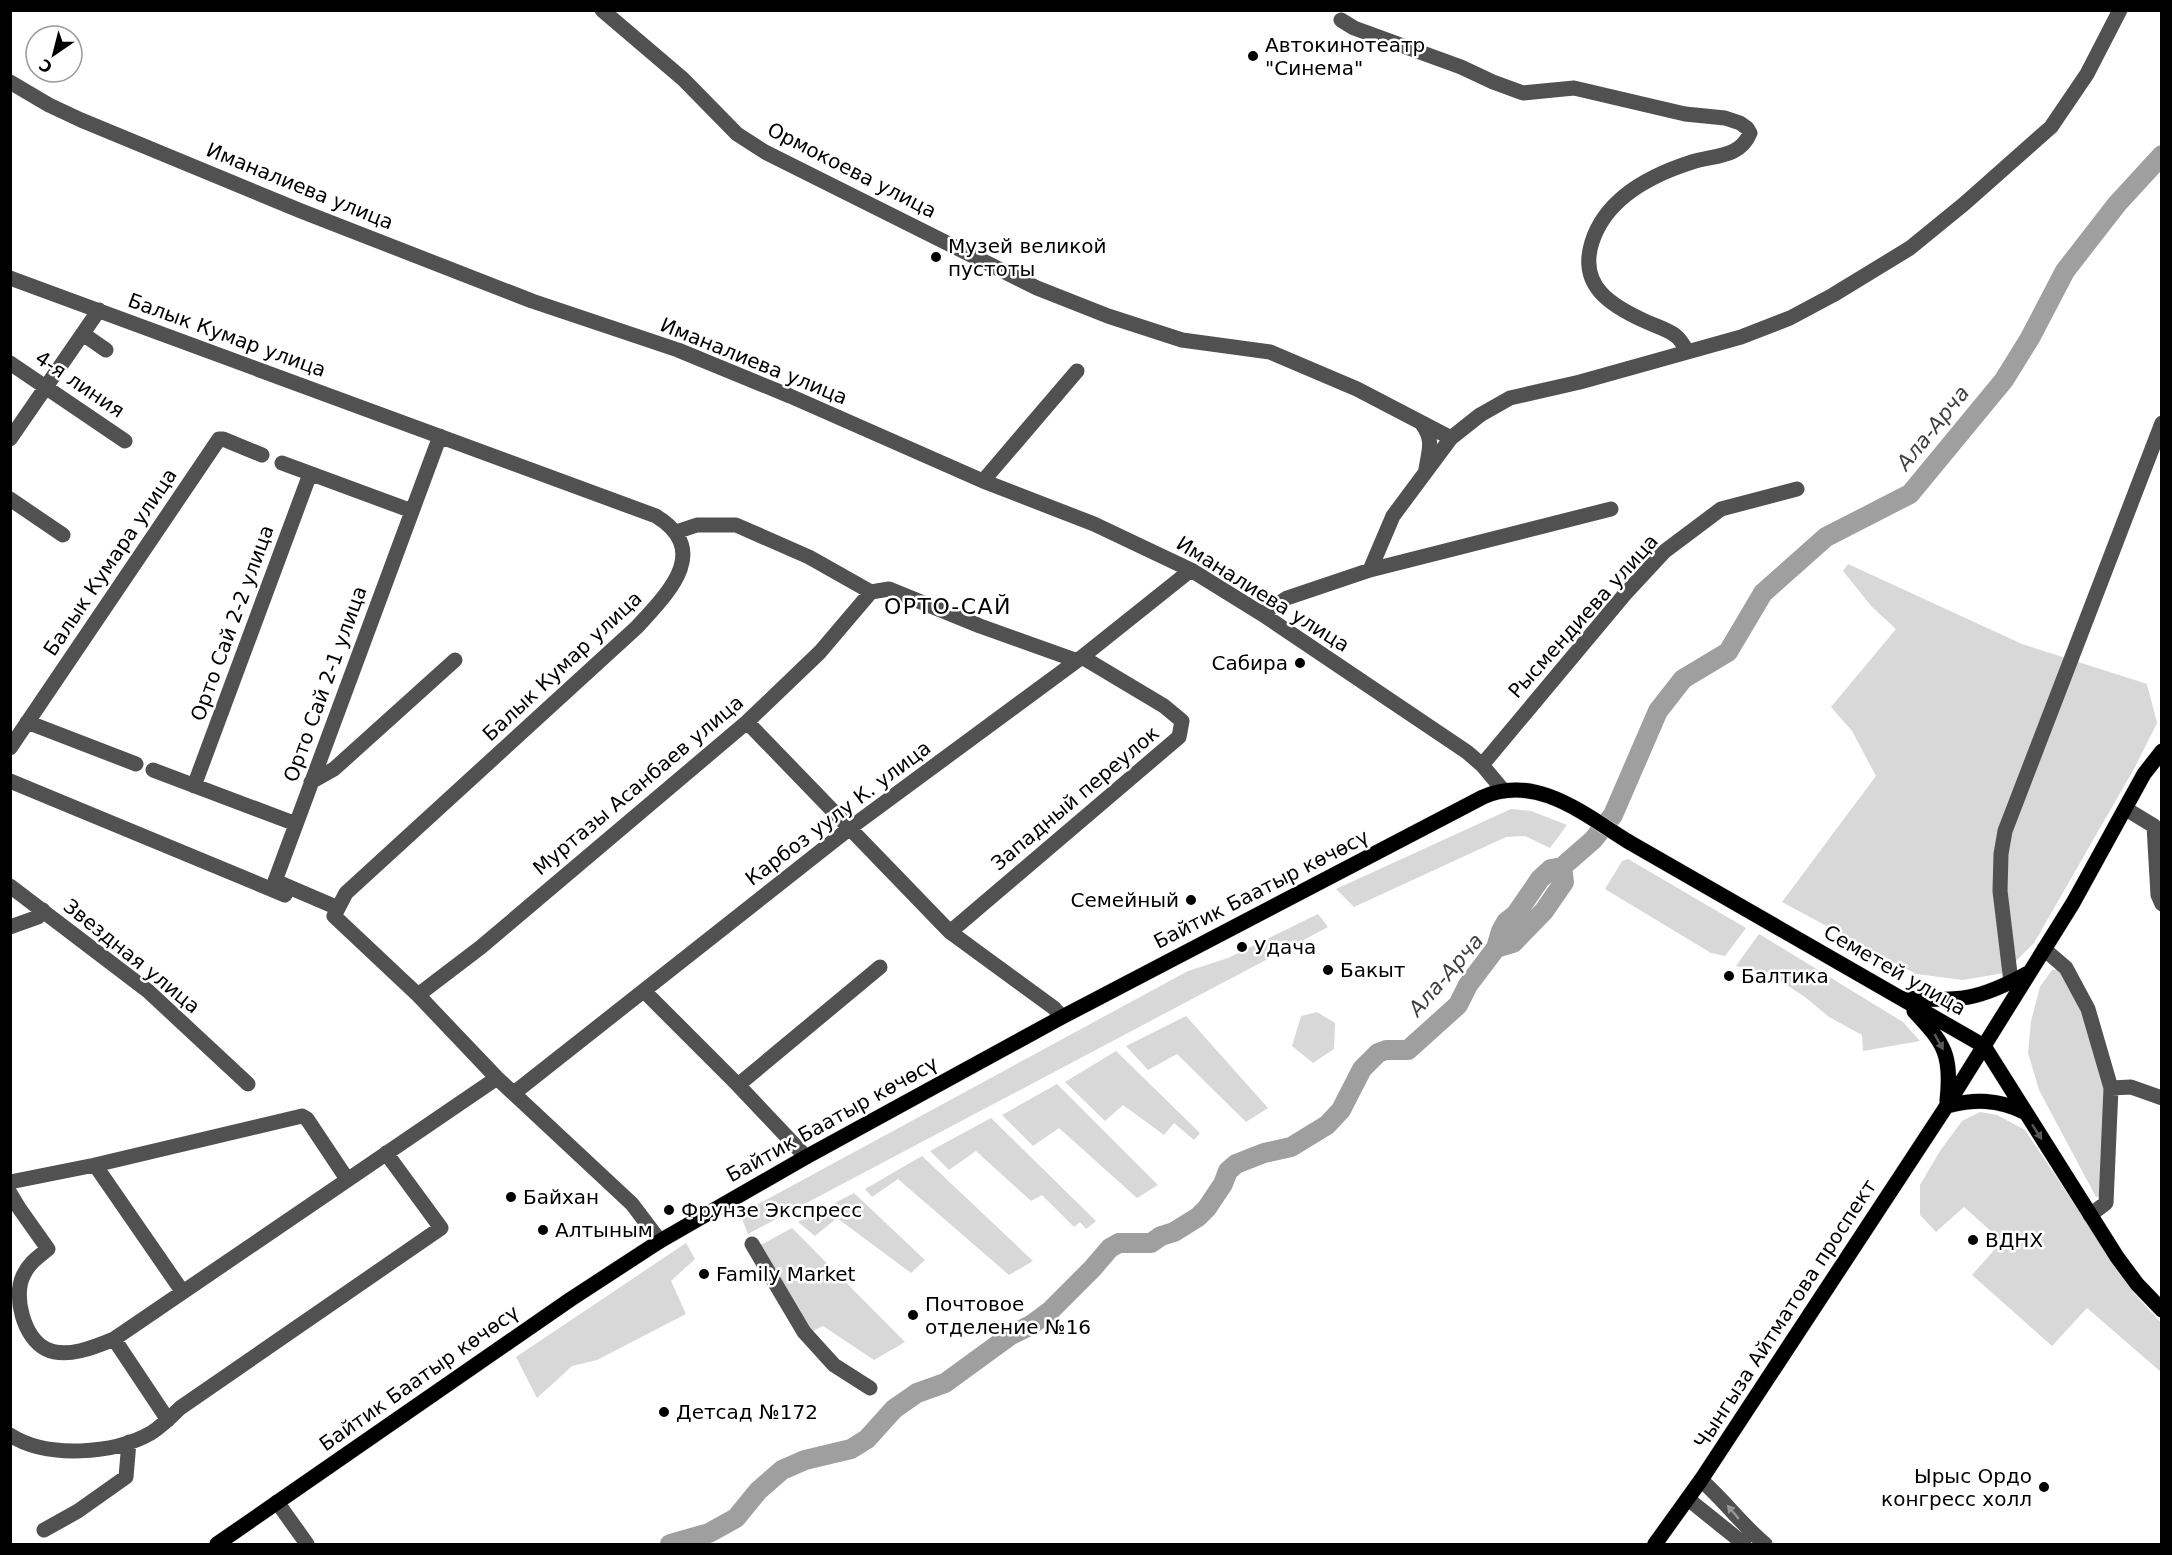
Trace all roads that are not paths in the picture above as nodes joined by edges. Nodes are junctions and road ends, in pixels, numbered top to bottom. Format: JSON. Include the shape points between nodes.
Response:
{"nodes":[{"id":1,"x":602,"y":10,"type":"edge"},
{"id":2,"x":2120,"y":10,"type":"edge"},
{"id":3,"x":1341,"y":20,"type":"dead end"},
{"id":4,"x":10,"y":82,"type":"edge"},
{"id":5,"x":10,"y":278,"type":"edge"},
{"id":6,"x":99,"y":310,"type":"junction"},
{"id":7,"x":83,"y":334,"type":"junction"},
{"id":8,"x":106,"y":350,"type":"dead end"},
{"id":9,"x":1687,"y":351,"type":"junction"},
{"id":10,"x":10,"y":363,"type":"edge"},
{"id":11,"x":1077,"y":371,"type":"dead end"},
{"id":12,"x":46,"y":387,"type":"junction"},
{"id":13,"x":2162,"y":423,"type":"edge"},
{"id":14,"x":1422,"y":424,"type":"junction"},
{"id":15,"x":440,"y":436,"type":"junction"},
{"id":16,"x":1451,"y":438,"type":"junction"},
{"id":17,"x":10,"y":439,"type":"edge"},
{"id":18,"x":125,"y":441,"type":"dead end"},
{"id":19,"x":262,"y":455,"type":"dead end"},
{"id":20,"x":282,"y":463,"type":"dead end"},
{"id":21,"x":1425,"y":472,"type":"junction"},
{"id":22,"x":310,"y":474,"type":"junction"},
{"id":23,"x":983,"y":481,"type":"junction"},
{"id":24,"x":1797,"y":489,"type":"dead end"},
{"id":25,"x":10,"y":499,"type":"edge"},
{"id":26,"x":1611,"y":508,"type":"dead end"},
{"id":27,"x":412,"y":511,"type":"junction"},
{"id":28,"x":676,"y":532,"type":"junction"},
{"id":29,"x":63,"y":535,"type":"dead end"},
{"id":30,"x":1191,"y":570,"type":"junction"},
{"id":31,"x":1371,"y":570,"type":"junction"},
{"id":32,"x":872,"y":592,"type":"junction"},
{"id":33,"x":1262,"y":614,"type":"junction"},
{"id":34,"x":1078,"y":658,"type":"junction"},
{"id":35,"x":455,"y":660,"type":"dead end"},
{"id":36,"x":27,"y":722,"type":"junction"},
{"id":37,"x":747,"y":722,"type":"junction"},
{"id":38,"x":10,"y":748,"type":"edge"},
{"id":39,"x":2162,"y":752,"type":"edge"},
{"id":40,"x":136,"y":764,"type":"dead end"},
{"id":41,"x":1482,"y":765,"type":"junction"},
{"id":42,"x":153,"y":770,"type":"dead end"},
{"id":43,"x":10,"y":781,"type":"edge"},
{"id":44,"x":311,"y":782,"type":"junction"},
{"id":45,"x":194,"y":786,"type":"junction"},
{"id":46,"x":1503,"y":790,"type":"junction"},
{"id":47,"x":2126,"y":809,"type":"junction"},
{"id":48,"x":296,"y":824,"type":"junction"},
{"id":49,"x":850,"y":828,"type":"junction"},
{"id":50,"x":10,"y":886,"type":"edge"},
{"id":51,"x":2162,"y":904,"type":"edge"},
{"id":52,"x":43,"y":910,"type":"junction"},
{"id":53,"x":336,"y":912,"type":"junction"},
{"id":54,"x":10,"y":927,"type":"edge"},
{"id":55,"x":950,"y":932,"type":"junction"},
{"id":56,"x":2044,"y":949,"type":"junction"},
{"id":57,"x":880,"y":966,"type":"dead end"},
{"id":58,"x":2029,"y":972,"type":"junction"},
{"id":59,"x":2011,"y":982,"type":"junction"},
{"id":60,"x":644,"y":990,"type":"junction"},
{"id":61,"x":418,"y":995,"type":"junction"},
{"id":62,"x":1901,"y":998,"type":"junction"},
{"id":63,"x":1062,"y":1017,"type":"junction"},
{"id":64,"x":1984,"y":1046,"type":"junction"},
{"id":65,"x":497,"y":1078,"type":"junction"},
{"id":66,"x":248,"y":1084,"type":"dead end"},
{"id":67,"x":738,"y":1084,"type":"junction"},
{"id":68,"x":2111,"y":1088,"type":"junction"},
{"id":69,"x":514,"y":1093,"type":"junction"},
{"id":70,"x":2162,"y":1098,"type":"edge"},
{"id":71,"x":1947,"y":1106,"type":"junction"},
{"id":72,"x":2024,"y":1112,"type":"junction"},
{"id":73,"x":386,"y":1153,"type":"junction"},
{"id":74,"x":806,"y":1156,"type":"junction"},
{"id":75,"x":95,"y":1165,"type":"junction"},
{"id":76,"x":347,"y":1179,"type":"junction"},
{"id":77,"x":10,"y":1182,"type":"edge"},
{"id":78,"x":10,"y":1193,"type":"edge"},
{"id":79,"x":2090,"y":1215,"type":"junction"},
{"id":80,"x":660,"y":1241,"type":"junction"},
{"id":81,"x":752,"y":1244,"type":"dead end"},
{"id":82,"x":182,"y":1292,"type":"junction"},
{"id":83,"x":2162,"y":1310,"type":"edge"},
{"id":84,"x":114,"y":1339,"type":"junction"},
{"id":85,"x":870,"y":1388,"type":"dead end"},
{"id":86,"x":168,"y":1420,"type":"junction"},
{"id":87,"x":10,"y":1435,"type":"edge"},
{"id":88,"x":129,"y":1442,"type":"junction"},
{"id":89,"x":1701,"y":1480,"type":"junction"},
{"id":90,"x":1688,"y":1499,"type":"junction"},
{"id":91,"x":277,"y":1502,"type":"junction"},
{"id":92,"x":44,"y":1530,"type":"dead end"},
{"id":93,"x":1745,"y":1539,"type":"edge"},
{"id":94,"x":302,"y":1543,"type":"edge"},
{"id":95,"x":217,"y":1545,"type":"edge"},
{"id":96,"x":1655,"y":1545,"type":"edge"},
{"id":97,"x":1765,"y":1545,"type":"edge"}],
"edges":[{"from":1,"to":14,"type":"street","name":"Ормокоева улица","via":[[682,79],[736,134],[765,152],[1037,288],[1182,340],[1270,352],[1357,389]]},
{"from":2,"to":9,"type":"street","via":[[2087,74],[2051,127],[1924,237],[1874,271],[1790,318],[1742,337]]},
{"from":3,"to":9,"type":"street","via":[[1523,93],[1574,88],[1685,114],[1725,118],[1747,128],[1750,133],[1739,149],[1667,171],[1620,198],[1602,220],[1588,254],[1594,285],[1628,312],[1676,336]]},
{"from":4,"to":23,"type":"street","name":"Иманалиева улица","via":[[81,120],[290,206],[532,301],[688,354]]},
{"from":5,"to":6,"type":"street","name":"Балык Кумар улица"},
{"from":6,"to":7,"type":"street"},
{"from":6,"to":15,"type":"street","name":"Балык Кумар улица"},
{"from":7,"to":8,"type":"street"},
{"from":7,"to":12,"type":"street"},
{"from":9,"to":16,"type":"street","via":[[1510,398]]},
{"from":10,"to":12,"type":"street","name":"4-я линия"},
{"from":11,"to":23,"type":"street"},
{"from":12,"to":17,"type":"street"},
{"from":12,"to":18,"type":"street","name":"4-я линия"},
{"from":13,"to":59,"type":"street","via":[[2005,831],[2000,891]]},
{"from":14,"to":16,"type":"street","name":"Ормокоева улица"},
{"from":14,"to":21,"type":"street","via":[[1431,443]]},
{"from":15,"to":27,"type":"street","name":"Орто Сай 2-1 улица"},
{"from":15,"to":28,"type":"street","name":"Балык Кумар улица","via":[[656,516]]},
{"from":16,"to":21,"type":"street"},
{"from":19,"to":36,"type":"street","name":"Балык Кумара улица","via":[[219,439]]},
{"from":20,"to":22,"type":"street"},
{"from":21,"to":31,"type":"street","via":[[1393,516]]},
{"from":22,"to":27,"type":"street"},
{"from":22,"to":45,"type":"street","name":"Орто Сай 2-2 улица"},
{"from":23,"to":30,"type":"street","name":"Иманалиева улица","via":[[1094,524]]},
{"from":24,"to":41,"type":"street","name":"Рысмендиева улица","via":[[1721,509],[1665,551]]},
{"from":25,"to":29,"type":"street"},
{"from":26,"to":31,"type":"street"},
{"from":27,"to":44,"type":"street","name":"Орто Сай 2-1 улица"},
{"from":28,"to":32,"type":"street","via":[[697,525],[736,525],[809,557]]},
{"from":28,"to":53,"type":"street","name":"Балык Кумар улица","via":[[682,546],[681,568],[663,599],[346,893]]},
{"from":30,"to":33,"type":"street","name":"Иманалиева улица"},
{"from":30,"to":34,"type":"street","name":"Карбоз уулу К. улица"},
{"from":31,"to":33,"type":"street","via":[[1287,598]]},
{"from":32,"to":34,"type":"street","via":[[889,589],[980,626]]},
{"from":32,"to":37,"type":"street","name":"Муртазы Асанбаев улица","via":[[820,652]]},
{"from":33,"to":41,"type":"street","name":"Иманалиева улица"},
{"from":34,"to":49,"type":"street","name":"Карбоз уулу К. улица"},
{"from":34,"to":55,"type":"street","name":"Западный переулок","via":[[1164,706],[1182,721],[1179,737]]},
{"from":35,"to":44,"type":"street","via":[[334,769]]},
{"from":36,"to":38,"type":"street","name":"Балык Кумара улица"},
{"from":36,"to":40,"type":"street"},
{"from":37,"to":49,"type":"street"},
{"from":37,"to":61,"type":"street","name":"Муртазы Асанбаев улица","via":[[481,947]]},
{"from":39,"to":47,"type":"main road","name":"Чынгыза Айтматова проспект","via":[[2144,774]]},
{"from":41,"to":46,"type":"street","name":"Иманалиева улица"},
{"from":42,"to":45,"type":"street"},
{"from":43,"to":53,"type":"street"},
{"from":44,"to":48,"type":"street","name":"Орто Сай 2-1 улица"},
{"from":45,"to":48,"type":"street"},
{"from":46,"to":62,"type":"main road","name":"Семетей улица","via":[[1527,789],[1571,807]]},
{"from":46,"to":63,"type":"main road","name":"Байтик Баатыр көчөсү","via":[[1466,805]]},
{"from":47,"to":51,"type":"street","via":[[2154,826],[2158,895]]},
{"from":47,"to":56,"type":"main road","name":"Чынгыза Айтматова проспект"},
{"from":48,"to":53,"type":"street","name":"Орто Сай 2-1 улица","via":[[275,883]]},
{"from":49,"to":55,"type":"street"},
{"from":49,"to":60,"type":"street","name":"Карбоз уулу К. улица"},
{"from":50,"to":52,"type":"street","name":"Звездная улица"},
{"from":52,"to":54,"type":"street","name":"Звездная улица","via":[[38,916]]},
{"from":52,"to":66,"type":"street","name":"Звездная улица","via":[[148,991]]},
{"from":53,"to":61,"type":"street"},
{"from":55,"to":63,"type":"street"},
{"from":56,"to":58,"type":"main road","name":"Чынгыза Айтматова проспект"},
{"from":56,"to":68,"type":"street","via":[[2066,968],[2088,1009]]},
{"from":57,"to":67,"type":"street"},
{"from":58,"to":59,"type":"main road"},
{"from":58,"to":64,"type":"main road","name":"Чынгыза Айтматова проспект"},
{"from":59,"to":62,"type":"main road","via":[[1965,999]]},
{"from":60,"to":67,"type":"street"},
{"from":60,"to":69,"type":"street","name":"Карбоз уулу К. улица"},
{"from":61,"to":65,"type":"street"},
{"from":62,"to":64,"type":"main road","name":"Семетей улица"},
{"from":62,"to":71,"type":"main road","one_way":true,"via":[[1943,1046],[1948,1067]]},
{"from":63,"to":74,"type":"main road","name":"Байтик Баатыр көчөсү"},
{"from":64,"to":71,"type":"main road","name":"Чынгыза Айтматова проспект"},
{"from":64,"to":72,"type":"main road","name":"Семетей улица"},
{"from":65,"to":69,"type":"street"},
{"from":65,"to":73,"type":"street"},
{"from":67,"to":74,"type":"street"},
{"from":68,"to":70,"type":"street","via":[[2131,1087]]},
{"from":68,"to":79,"type":"street","via":[[2106,1203]]},
{"from":69,"to":80,"type":"street","via":[[632,1204]]},
{"from":71,"to":72,"type":"main road","via":[[1989,1100]]},
{"from":71,"to":89,"type":"main road","name":"Чынгыза Айтматова проспект"},
{"from":72,"to":79,"type":"main road","name":"Семетей улица","one_way":true},
{"from":73,"to":76,"type":"street"},
{"from":73,"to":86,"type":"street","via":[[441,1228]]},
{"from":74,"to":80,"type":"main road","name":"Байтик Баатыр көчөсү"},
{"from":75,"to":76,"type":"street","via":[[302,1116]]},
{"from":75,"to":77,"type":"street"},
{"from":75,"to":82,"type":"street"},
{"from":76,"to":82,"type":"street"},
{"from":78,"to":84,"type":"street","via":[[48,1249],[23,1275],[19,1290],[30,1333],[46,1349],[58,1352],[92,1348]]},
{"from":79,"to":83,"type":"main road","name":"Семетей улица","via":[[2137,1284]]},
{"from":80,"to":91,"type":"main road","name":"Байтик Баатыр көчөсү"},
{"from":81,"to":85,"type":"street","via":[[804,1332],[834,1365]]},
{"from":82,"to":84,"type":"street"},
{"from":84,"to":86,"type":"street"},
{"from":86,"to":88,"type":"street"},
{"from":87,"to":88,"type":"street","via":[[38,1448],[59,1450]]},
{"from":88,"to":92,"type":"street","via":[[126,1477]]},
{"from":89,"to":90,"type":"main road","name":"Чынгыза Айтматова проспект"},
{"from":93,"to":89,"type":"street","one_way":true,"via":[[1720,1496]]},
{"from":90,"to":93,"type":"street"},
{"from":90,"to":96,"type":"main road","name":"Чынгыза Айтматова проспект"},
{"from":91,"to":94,"type":"street"},
{"from":91,"to":95,"type":"main road","name":"Байтик Баатыр көчөсү"},
{"from":93,"to":97,"type":"street"}]}
